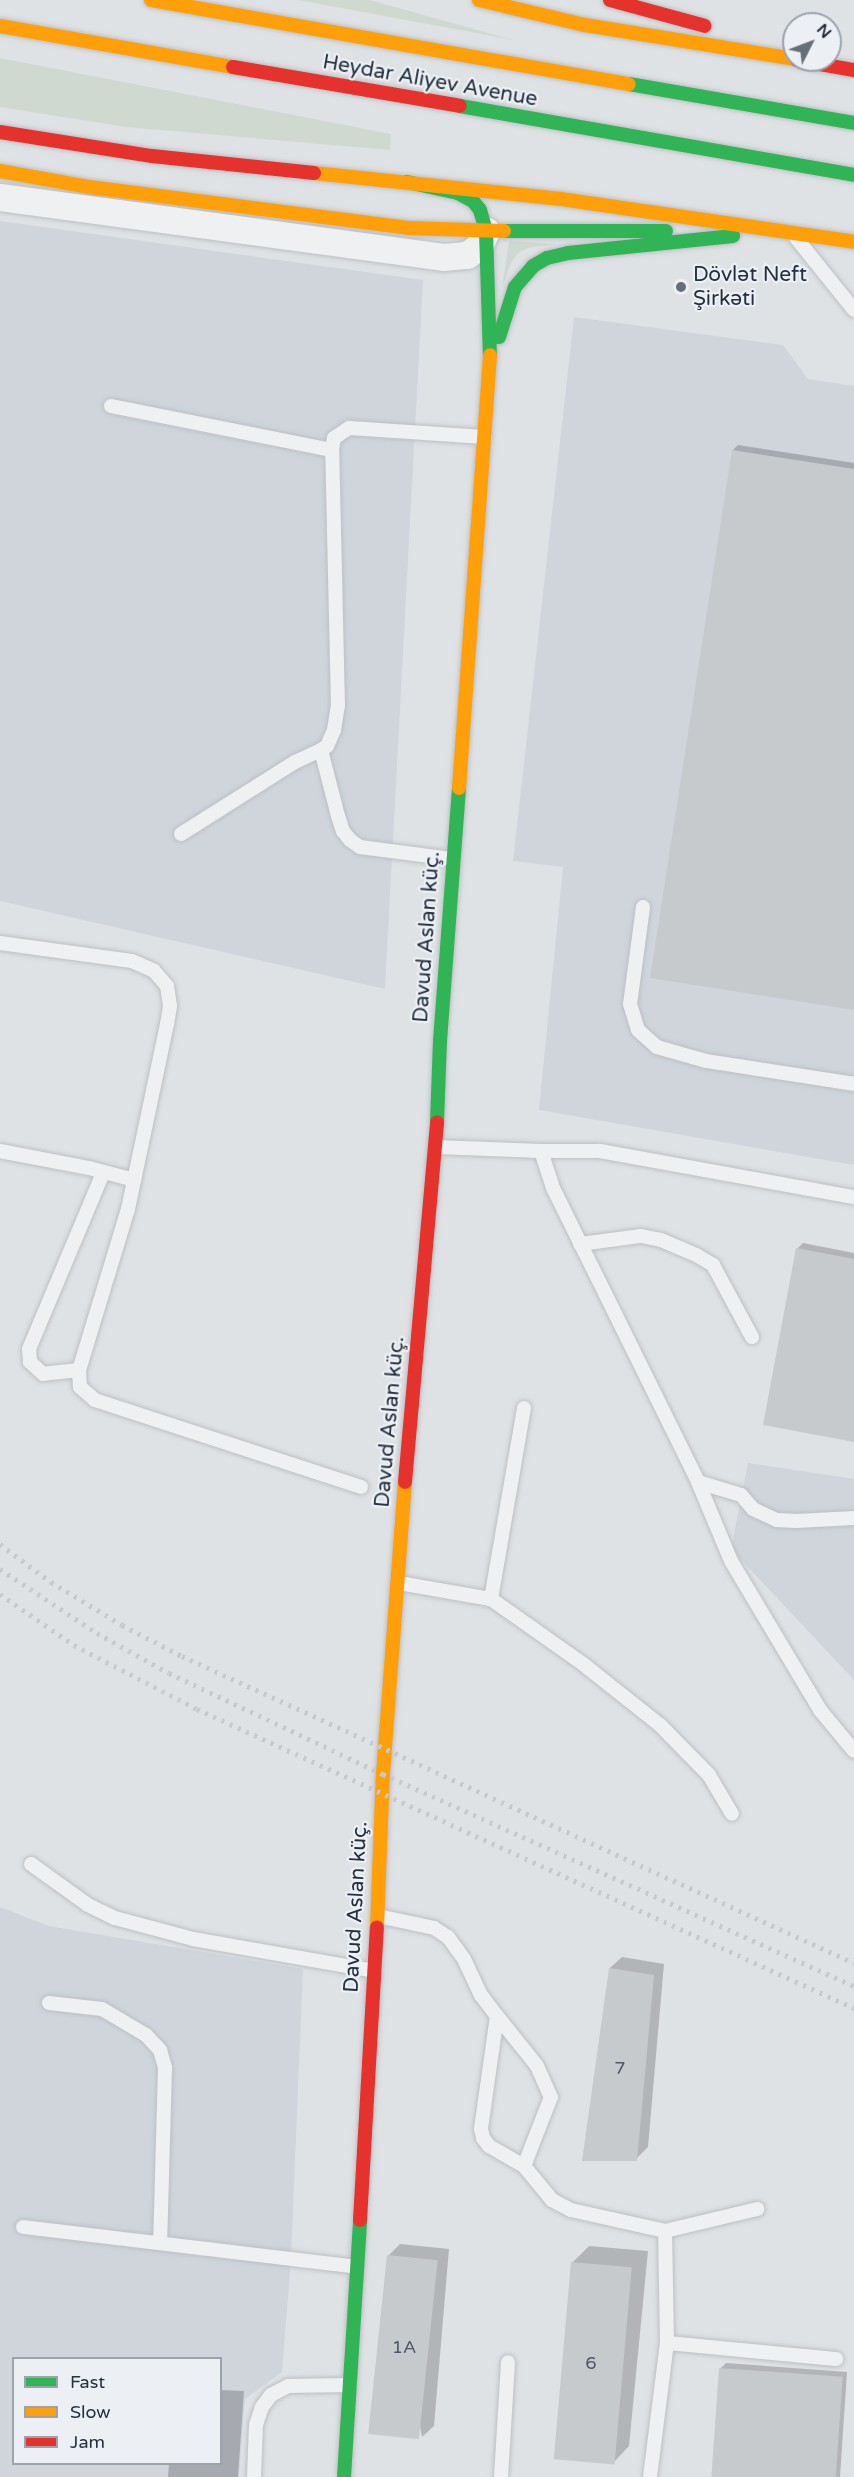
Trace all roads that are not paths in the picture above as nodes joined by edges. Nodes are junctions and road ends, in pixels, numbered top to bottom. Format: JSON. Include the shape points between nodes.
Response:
{"nodes":[{"id":1,"x":152,"y":0,"type":"edge"},
{"id":2,"x":479,"y":0,"type":"edge"},
{"id":3,"x":610,"y":0,"type":"edge"},
{"id":4,"x":0,"y":26,"type":"edge"},
{"id":5,"x":714,"y":28,"type":"dead end"},
{"id":6,"x":748,"y":38,"type":"dead end"},
{"id":7,"x":782,"y":47,"type":"edge"},
{"id":8,"x":782,"y":58,"type":"edge"},
{"id":9,"x":854,"y":123,"type":"edge"},
{"id":10,"x":0,"y":132,"type":"edge"},
{"id":11,"x":0,"y":171,"type":"edge"},
{"id":12,"x":854,"y":175,"type":"edge"},
{"id":13,"x":407,"y":182,"type":"junction"},
{"id":14,"x":0,"y":197,"type":"edge"},
{"id":15,"x":486,"y":231,"type":"junction"},
{"id":16,"x":788,"y":232,"type":"junction"},
{"id":17,"x":854,"y":242,"type":"edge"},
{"id":18,"x":854,"y":310,"type":"edge"},
{"id":19,"x":490,"y":370,"type":"junction"},
{"id":20,"x":111,"y":406,"type":"dead end"},
{"id":21,"x":485,"y":437,"type":"junction"},
{"id":22,"x":332,"y":450,"type":"junction"},
{"id":23,"x":321,"y":750,"type":"junction"},
{"id":24,"x":181,"y":834,"type":"dead end"},
{"id":25,"x":453,"y":859,"type":"junction"},
{"id":26,"x":643,"y":907,"type":"dead end"},
{"id":27,"x":0,"y":943,"type":"edge"},
{"id":28,"x":854,"y":1084,"type":"edge"},
{"id":29,"x":436,"y":1147,"type":"junction"},
{"id":30,"x":0,"y":1151,"type":"edge"},
{"id":31,"x":541,"y":1151,"type":"junction"},
{"id":32,"x":103,"y":1173,"type":"junction"},
{"id":33,"x":134,"y":1180,"type":"junction"},
{"id":34,"x":854,"y":1197,"type":"edge"},
{"id":35,"x":580,"y":1244,"type":"junction"},
{"id":36,"x":752,"y":1337,"type":"dead end"},
{"id":37,"x":79,"y":1370,"type":"junction"},
{"id":38,"x":524,"y":1408,"type":"dead end"},
{"id":39,"x":698,"y":1482,"type":"junction"},
{"id":40,"x":361,"y":1487,"type":"dead end"},
{"id":41,"x":854,"y":1518,"type":"edge"},
{"id":42,"x":399,"y":1583,"type":"junction"},
{"id":43,"x":491,"y":1599,"type":"junction"},
{"id":44,"x":854,"y":1751,"type":"edge"},
{"id":45,"x":732,"y":1814,"type":"dead end"},
{"id":46,"x":31,"y":1864,"type":"dead end"},
{"id":47,"x":378,"y":1916,"type":"junction"},
{"id":48,"x":374,"y":1971,"type":"junction"},
{"id":49,"x":49,"y":2003,"type":"dead end"},
{"id":50,"x":497,"y":2016,"type":"junction"},
{"id":51,"x":524,"y":2166,"type":"junction"},
{"id":52,"x":757,"y":2209,"type":"dead end"},
{"id":53,"x":23,"y":2227,"type":"dead end"},
{"id":54,"x":665,"y":2231,"type":"junction"},
{"id":55,"x":160,"y":2243,"type":"junction"},
{"id":56,"x":357,"y":2267,"type":"junction"},
{"id":57,"x":667,"y":2343,"type":"junction"},
{"id":58,"x":836,"y":2359,"type":"dead end"},
{"id":59,"x":508,"y":2362,"type":"dead end"},
{"id":60,"x":350,"y":2385,"type":"junction"},
{"id":61,"x":254,"y":2477,"type":"edge"},
{"id":62,"x":344,"y":2477,"type":"edge"},
{"id":63,"x":501,"y":2477,"type":"edge"},
{"id":64,"x":650,"y":2477,"type":"edge"}],
"edges":[{"from":1,"to":9,"type":"main road","name":"Heydar Aliyev Avenue"},
{"from":2,"to":8,"type":"main road","via":[[585,25]]},
{"from":3,"to":5,"type":"main road"},
{"from":4,"to":12,"type":"main road","name":"Heydar Aliyev Avenue"},
{"from":6,"to":7,"type":"main road"},
{"from":10,"to":13,"type":"main road","via":[[152,156]]},
{"from":11,"to":15,"type":"main road","via":[[89,187],[408,228]]},
{"from":13,"to":15,"type":"main road","via":[[458,193],[473,201]]},
{"from":13,"to":16,"type":"main road"},
{"from":14,"to":15,"type":"street","via":[[443,257],[467,255],[479,246]]},
{"from":15,"to":16,"type":"main road"},
{"from":15,"to":19,"type":"main road"},
{"from":16,"to":17,"type":"main road"},
{"from":16,"to":18,"type":"lane"},
{"from":16,"to":19,"type":"main road","via":[[547,258],[527,271],[514,287]]},
{"from":19,"to":21,"type":"main road","name":"Davud Aslan küç."},
{"from":20,"to":22,"type":"lane"},
{"from":21,"to":22,"type":"lane","via":[[349,428],[334,438]]},
{"from":21,"to":25,"type":"main road","name":"Davud Aslan küç."},
{"from":22,"to":23,"type":"lane","via":[[338,706],[334,730]]},
{"from":23,"to":24,"type":"lane"},
{"from":23,"to":25,"type":"lane","via":[[338,816],[350,840],[360,847]]},
{"from":25,"to":29,"type":"main road","name":"Davud Aslan küç."},
{"from":26,"to":28,"type":"lane","via":[[630,1004],[638,1030],[657,1047],[706,1061]]},
{"from":27,"to":33,"type":"lane","via":[[132,961],[154,971],[167,986],[167,1024]]},
{"from":29,"to":31,"type":"lane"},
{"from":29,"to":42,"type":"main road","name":"Davud Aslan küç."},
{"from":30,"to":32,"type":"lane"},
{"from":31,"to":34,"type":"lane","via":[[600,1151]]},
{"from":31,"to":35,"type":"lane","via":[[553,1188]]},
{"from":32,"to":33,"type":"lane"},
{"from":32,"to":37,"type":"lane","via":[[29,1349],[30,1362],[43,1374]]},
{"from":33,"to":37,"type":"lane"},
{"from":35,"to":36,"type":"lane","via":[[641,1236],[696,1255],[713,1265]]},
{"from":35,"to":39,"type":"lane"},
{"from":37,"to":40,"type":"lane","via":[[80,1387],[95,1400]]},
{"from":38,"to":43,"type":"lane"},
{"from":39,"to":41,"type":"lane","via":[[741,1495],[753,1509],[777,1520]]},
{"from":39,"to":44,"type":"lane","via":[[714,1526],[748,1593],[820,1710]]},
{"from":42,"to":43,"type":"lane"},
{"from":42,"to":47,"type":"main road","name":"Davud Aslan küç.","via":[[383,1774]]},
{"from":43,"to":45,"type":"lane","via":[[584,1664],[660,1725],[709,1775]]},
{"from":46,"to":48,"type":"lane","via":[[88,1905],[115,1918],[193,1939]]},
{"from":47,"to":48,"type":"main road","name":"Davud Aslan küç."},
{"from":47,"to":50,"type":"lane","via":[[421,1923],[448,1937]]},
{"from":48,"to":56,"type":"main road","name":"Davud Aslan küç."},
{"from":49,"to":55,"type":"lane","via":[[102,2009],[146,2035],[160,2050],[165,2068]]},
{"from":50,"to":51,"type":"lane","via":[[537,2066],[551,2097]]},
{"from":50,"to":51,"type":"lane","via":[[481,2129],[489,2146]]},
{"from":51,"to":54,"type":"lane","via":[[552,2200],[571,2210]]},
{"from":52,"to":54,"type":"lane"},
{"from":53,"to":55,"type":"lane"},
{"from":54,"to":57,"type":"lane"},
{"from":55,"to":56,"type":"lane"},
{"from":56,"to":60,"type":"main road","name":"Davud Aslan küç."},
{"from":57,"to":58,"type":"lane"},
{"from":57,"to":64,"type":"lane"},
{"from":59,"to":63,"type":"lane"},
{"from":60,"to":61,"type":"lane","via":[[288,2386],[271,2395],[261,2407],[256,2425]]},
{"from":60,"to":62,"type":"main road","name":"Davud Aslan küç."}]}
